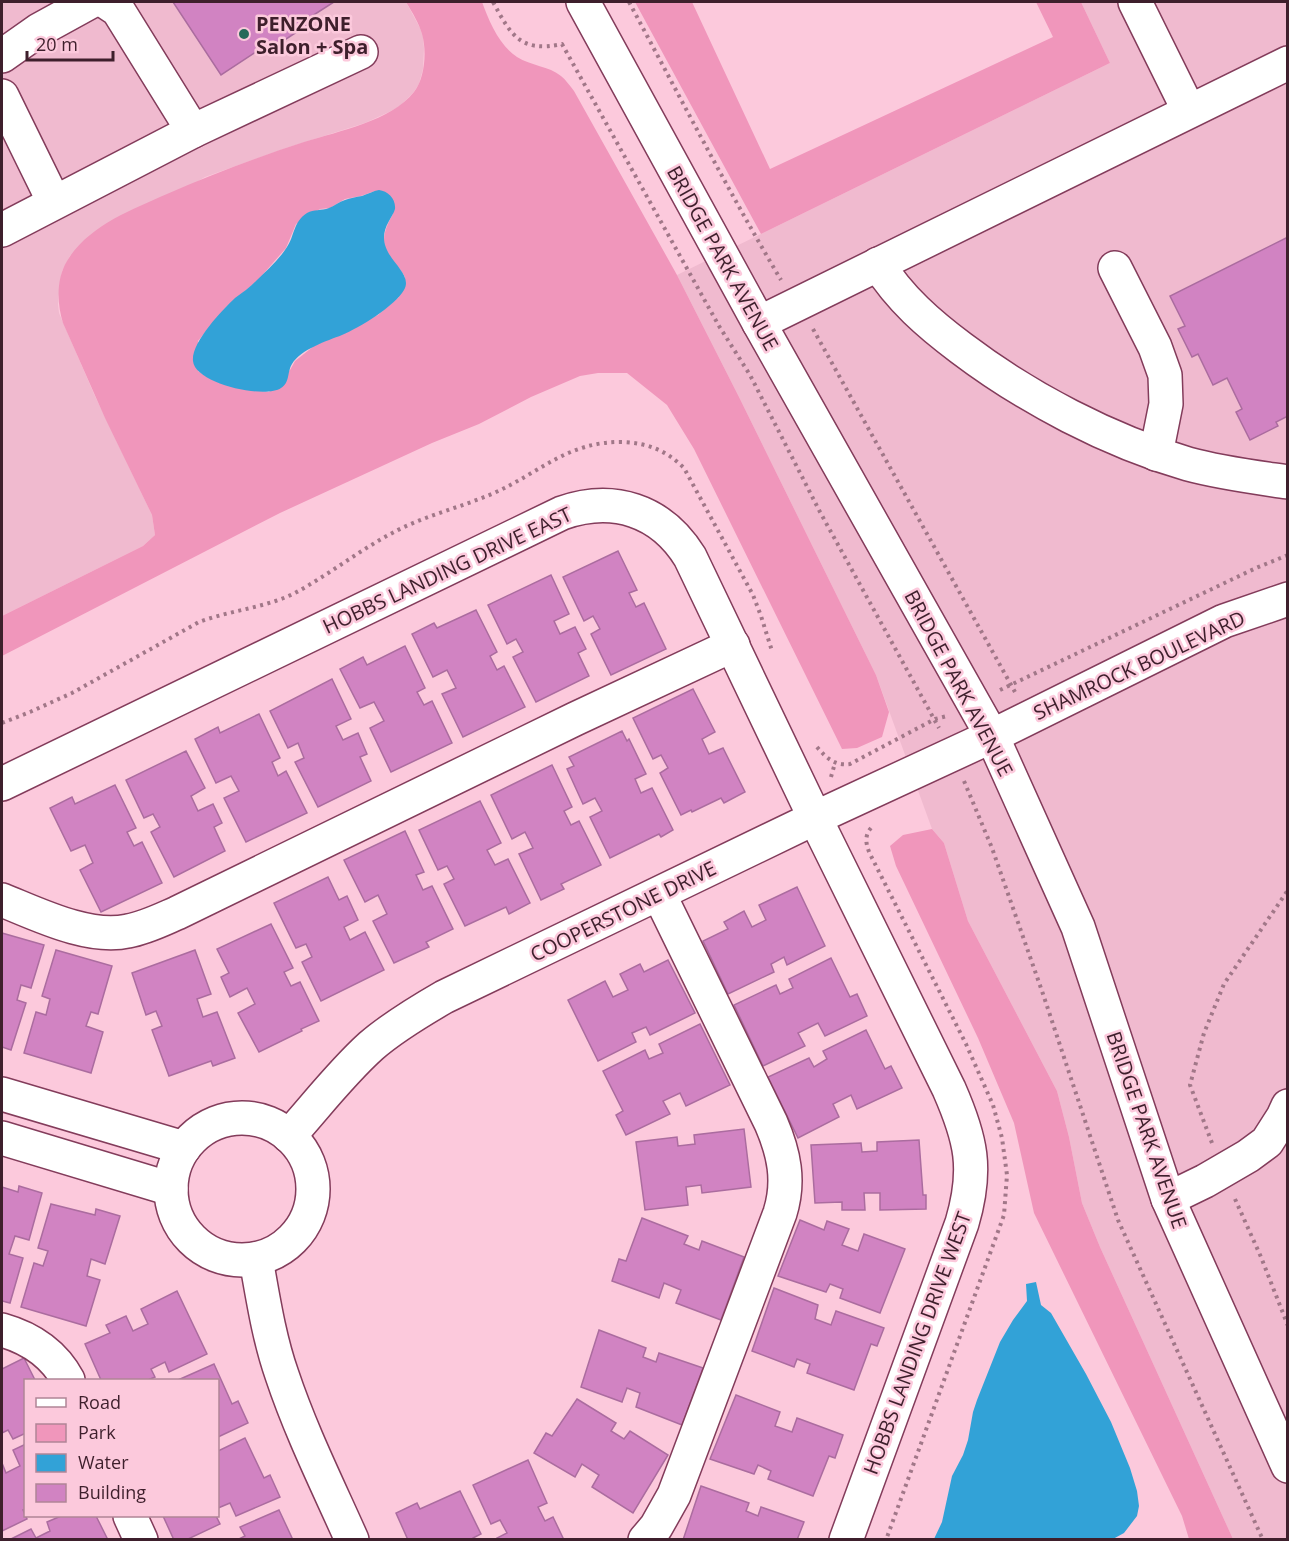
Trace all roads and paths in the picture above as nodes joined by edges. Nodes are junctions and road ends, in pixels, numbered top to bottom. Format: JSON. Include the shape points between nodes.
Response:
{"nodes":[{"id":1,"x":90,"y":2,"type":"edge"},
{"id":2,"x":106,"y":2,"type":"edge"},
{"id":3,"x":493,"y":2,"type":"edge"},
{"id":4,"x":582,"y":2,"type":"edge"},
{"id":5,"x":629,"y":2,"type":"edge"},
{"id":6,"x":1135,"y":2,"type":"edge"},
{"id":7,"x":361,"y":52,"type":"dead end"},
{"id":8,"x":2,"y":56,"type":"edge"},
{"id":9,"x":1287,"y":63,"type":"edge"},
{"id":10,"x":2,"y":96,"type":"edge"},
{"id":11,"x":1189,"y":111,"type":"junction"},
{"id":12,"x":193,"y":131,"type":"junction"},
{"id":13,"x":54,"y":202,"type":"junction"},
{"id":14,"x":2,"y":230,"type":"edge"},
{"id":15,"x":878,"y":264,"type":"junction"},
{"id":16,"x":1115,"y":268,"type":"dead end"},
{"id":17,"x":783,"y":283,"type":"dead end"},
{"id":18,"x":759,"y":323,"type":"junction"},
{"id":19,"x":813,"y":328,"type":"dead end"},
{"id":20,"x":1156,"y":453,"type":"junction"},
{"id":21,"x":1287,"y":482,"type":"edge"},
{"id":22,"x":1287,"y":555,"type":"edge"},
{"id":23,"x":1287,"y":599,"type":"edge"},
{"id":24,"x":733,"y":645,"type":"junction"},
{"id":25,"x":772,"y":654,"type":"dead end"},
{"id":26,"x":1012,"y":685,"type":"junction"},
{"id":27,"x":973,"y":703,"type":"junction"},
{"id":28,"x":1029,"y":717,"type":"junction"},
{"id":29,"x":935,"y":719,"type":"junction"},
{"id":30,"x":2,"y":723,"type":"edge"},
{"id":31,"x":992,"y":736,"type":"junction"},
{"id":32,"x":815,"y":743,"type":"dead end"},
{"id":33,"x":952,"y":754,"type":"junction"},
{"id":34,"x":835,"y":763,"type":"junction"},
{"id":35,"x":830,"y":779,"type":"dead end"},
{"id":36,"x":2,"y":784,"type":"edge"},
{"id":37,"x":815,"y":818,"type":"junction"},
{"id":38,"x":1287,"y":890,"type":"edge"},
{"id":39,"x":659,"y":894,"type":"junction"},
{"id":40,"x":2,"y":900,"type":"edge"},
{"id":41,"x":1193,"y":1072,"type":"dead end"},
{"id":42,"x":2,"y":1094,"type":"edge"},
{"id":43,"x":1287,"y":1106,"type":"edge"},
{"id":44,"x":289,"y":1136,"type":"junction"},
{"id":45,"x":2,"y":1138,"type":"edge"},
{"id":46,"x":184,"y":1148,"type":"junction"},
{"id":47,"x":171,"y":1189,"type":"junction"},
{"id":48,"x":1168,"y":1199,"type":"junction"},
{"id":49,"x":256,"y":1259,"type":"junction"},
{"id":50,"x":2,"y":1330,"type":"edge"},
{"id":51,"x":67,"y":1379,"type":"edge"},
{"id":52,"x":1287,"y":1466,"type":"edge"},
{"id":53,"x":131,"y":1517,"type":"edge"},
{"id":54,"x":141,"y":1539,"type":"edge"},
{"id":55,"x":352,"y":1539,"type":"edge"},
{"id":56,"x":645,"y":1539,"type":"edge"},
{"id":57,"x":846,"y":1539,"type":"edge"},
{"id":58,"x":1263,"y":1539,"type":"edge"}],
"edges":[{"from":1,"to":8,"type":"street"},
{"from":2,"to":12,"type":"street","via":[[118,10]]},
{"from":3,"to":29,"type":"path","via":[[512,32],[528,45],[562,44],[750,375],[820,512]]},
{"from":4,"to":18,"type":"street","name":"BRIDGE PARK AVENUE"},
{"from":5,"to":17,"type":"path"},
{"from":6,"to":11,"type":"street"},
{"from":7,"to":12,"type":"street"},
{"from":9,"to":11,"type":"street"},
{"from":10,"to":13,"type":"street"},
{"from":11,"to":15,"type":"street"},
{"from":12,"to":13,"type":"street"},
{"from":13,"to":14,"type":"street"},
{"from":15,"to":18,"type":"street"},
{"from":15,"to":20,"type":"street","via":[[909,304],[992,370],[1065,414]]},
{"from":16,"to":20,"type":"street","via":[[1165,375],[1166,404]]},
{"from":18,"to":27,"type":"street","name":"BRIDGE PARK AVENUE"},
{"from":19,"to":26,"type":"path"},
{"from":20,"to":21,"type":"street","via":[[1209,469]]},
{"from":22,"to":26,"type":"path"},
{"from":23,"to":28,"type":"street","name":"SHAMROCK BOULEVARD","via":[[1224,621]]},
{"from":24,"to":36,"type":"street","name":"HOBBS LANDING DRIVE EAST","via":[[683,544],[672,533],[648,516],[620,506],[576,508]]},
{"from":24,"to":37,"type":"street","name":"HOBBS LANDING DRIVE EAST"},
{"from":24,"to":40,"type":"street","via":[[142,927],[127,932],[98,932],[49,919]]},
{"from":25,"to":30,"type":"path","via":[[753,595],[684,468],[655,448],[607,442],[571,452],[493,494],[397,530],[294,593],[199,622],[72,693]]},
{"from":26,"to":27,"type":"path"},
{"from":26,"to":28,"type":"path"},
{"from":27,"to":29,"type":"path"},
{"from":27,"to":31,"type":"street","name":"BRIDGE PARK AVENUE"},
{"from":28,"to":31,"type":"street","name":"SHAMROCK BOULEVARD"},
{"from":29,"to":33,"type":"path"},
{"from":29,"to":34,"type":"path","via":[[854,763]]},
{"from":31,"to":33,"type":"street","name":"COOPERSTONE DRIVE"},
{"from":31,"to":48,"type":"street","name":"BRIDGE PARK AVENUE","via":[[1078,927]]},
{"from":32,"to":34,"type":"path"},
{"from":33,"to":37,"type":"street","name":"COOPERSTONE DRIVE"},
{"from":33,"to":58,"type":"path","via":[[992,848],[1118,1220]]},
{"from":34,"to":35,"type":"path"},
{"from":37,"to":39,"type":"street","name":"COOPERSTONE DRIVE"},
{"from":37,"to":57,"type":"street","name":"HOBBS LANDING DRIVE WEST","via":[[949,1089],[963,1122],[971,1157],[970,1189],[962,1223]]},
{"from":38,"to":41,"type":"path","via":[[1224,984]]},
{"from":39,"to":44,"type":"street","name":"COOPERSTONE DRIVE","via":[[416,1013],[353,1063]]},
{"from":39,"to":56,"type":"street","via":[[771,1124],[783,1155],[786,1181],[780,1213],[674,1495]]},
{"from":42,"to":46,"type":"street"},
{"from":43,"to":48,"type":"street","via":[[1267,1142]]},
{"from":44,"to":46,"type":"street","via":[[258,1120],[235,1118],[205,1129]]},
{"from":44,"to":49,"type":"street","via":[[303,1153],[312,1174],[311,1207],[295,1238],[277,1252]]},
{"from":45,"to":47,"type":"street"},
{"from":46,"to":47,"type":"street"},
{"from":47,"to":49,"type":"street","via":[[176,1216],[195,1242],[213,1255],[234,1260]]},
{"from":48,"to":52,"type":"street","name":"BRIDGE PARK AVENUE"},
{"from":49,"to":55,"type":"street","via":[[282,1374]]},
{"from":50,"to":51,"type":"street","via":[[42,1349]]},
{"from":53,"to":54,"type":"street"}]}
